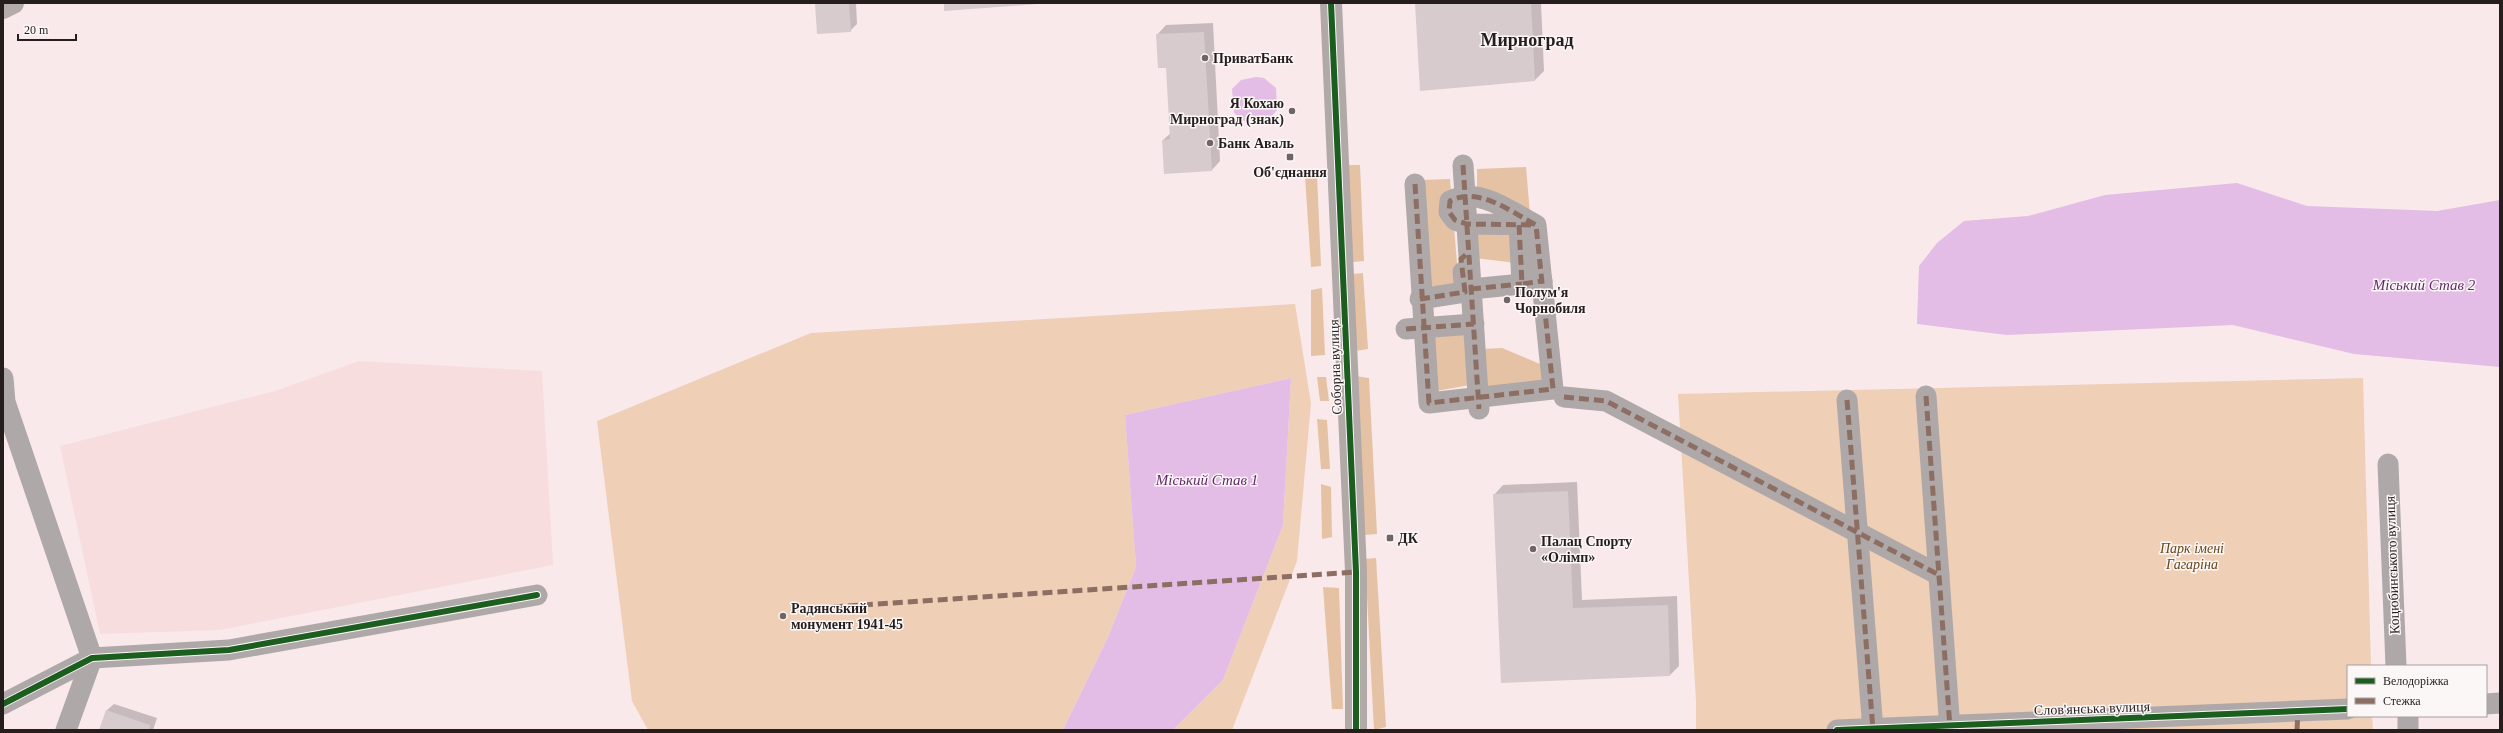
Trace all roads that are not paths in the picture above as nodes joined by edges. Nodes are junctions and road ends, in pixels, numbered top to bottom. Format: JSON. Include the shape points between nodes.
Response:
{"nodes":[{"id":1,"x":13,"y":3,"type":"edge"},
{"id":2,"x":1331,"y":3,"type":"edge"},
{"id":3,"x":3,"y":8,"type":"edge"},
{"id":4,"x":1463,"y":165,"type":"dead end"},
{"id":5,"x":1415,"y":184,"type":"dead end"},
{"id":6,"x":1467,"y":224,"type":"junction"},
{"id":7,"x":1527,"y":225,"type":"junction"},
{"id":8,"x":1469,"y":252,"type":"junction"},
{"id":9,"x":1532,"y":283,"type":"junction"},
{"id":10,"x":1471,"y":289,"type":"junction"},
{"id":11,"x":1420,"y":299,"type":"dead end"},
{"id":12,"x":1474,"y":324,"type":"junction"},
{"id":13,"x":1406,"y":330,"type":"dead end"},
{"id":14,"x":3,"y":378,"type":"edge"},
{"id":15,"x":1926,"y":396,"type":"dead end"},
{"id":16,"x":1564,"y":397,"type":"dead end"},
{"id":17,"x":1847,"y":400,"type":"dead end"},
{"id":18,"x":4,"y":402,"type":"edge"},
{"id":19,"x":1479,"y":409,"type":"dead end"},
{"id":20,"x":2388,"y":464,"type":"dead end"},
{"id":21,"x":1858,"y":533,"type":"junction"},
{"id":22,"x":1939,"y":575,"type":"junction"},
{"id":23,"x":537,"y":595,"type":"dead end"},
{"id":24,"x":92,"y":658,"type":"junction"},
{"id":25,"x":2396,"y":665,"type":"edge"},
{"id":26,"x":2500,"y":703,"type":"edge"},
{"id":27,"x":3,"y":704,"type":"edge"},
{"id":28,"x":2487,"y":704,"type":"edge"},
{"id":29,"x":2347,"y":709,"type":"edge"},
{"id":30,"x":2408,"y":717,"type":"edge"},
{"id":31,"x":2297,"y":721,"type":"edge"},
{"id":32,"x":2066,"y":725,"type":"edge"},
{"id":33,"x":1950,"y":728,"type":"edge"},
{"id":34,"x":1873,"y":729,"type":"edge"},
{"id":35,"x":66,"y":730,"type":"edge"},
{"id":36,"x":1356,"y":730,"type":"edge"},
{"id":37,"x":1837,"y":730,"type":"edge"},
{"id":38,"x":2408,"y":730,"type":"edge"}],
"edges":[{"from":1,"to":3,"type":"main road"},
{"from":2,"to":36,"type":"street","name":"Соборна вулиця","via":[[1356,572]]},
{"from":4,"to":6,"type":"street"},
{"from":5,"to":9,"type":"street","via":[[1429,403],[1553,390]]},
{"from":6,"to":7,"type":"street"},
{"from":6,"to":7,"type":"street","via":[[1455,220],[1449,212],[1450,201],[1459,197],[1488,199]]},
{"from":6,"to":8,"type":"street"},
{"from":7,"to":9,"type":"street"},
{"from":8,"to":10,"type":"street"},
{"from":8,"to":11,"type":"street","via":[[1462,259],[1465,292]]},
{"from":9,"to":10,"type":"street"},
{"from":10,"to":12,"type":"street"},
{"from":12,"to":13,"type":"street"},
{"from":12,"to":19,"type":"street"},
{"from":14,"to":18,"type":"street"},
{"from":15,"to":22,"type":"street"},
{"from":16,"to":21,"type":"street","via":[[1606,401]]},
{"from":17,"to":21,"type":"street"},
{"from":18,"to":24,"type":"street"},
{"from":20,"to":25,"type":"street","name":"Коцюбинського вулиця"},
{"from":21,"to":22,"type":"street"},
{"from":21,"to":34,"type":"street"},
{"from":22,"to":33,"type":"street"},
{"from":23,"to":24,"type":"street","via":[[229,650]]},
{"from":24,"to":27,"type":"street"},
{"from":24,"to":35,"type":"street"},
{"from":26,"to":28,"type":"street"},
{"from":29,"to":31,"type":"street","name":"Слов'янська вулиця"},
{"from":30,"to":38,"type":"street"},
{"from":31,"to":32,"type":"street","name":"Слов'янська вулиця"},
{"from":32,"to":33,"type":"street","name":"Слов'янська вулиця"},
{"from":33,"to":34,"type":"street","name":"Слов'янська вулиця"},
{"from":34,"to":37,"type":"street","name":"Слов'янська вулиця"}]}
